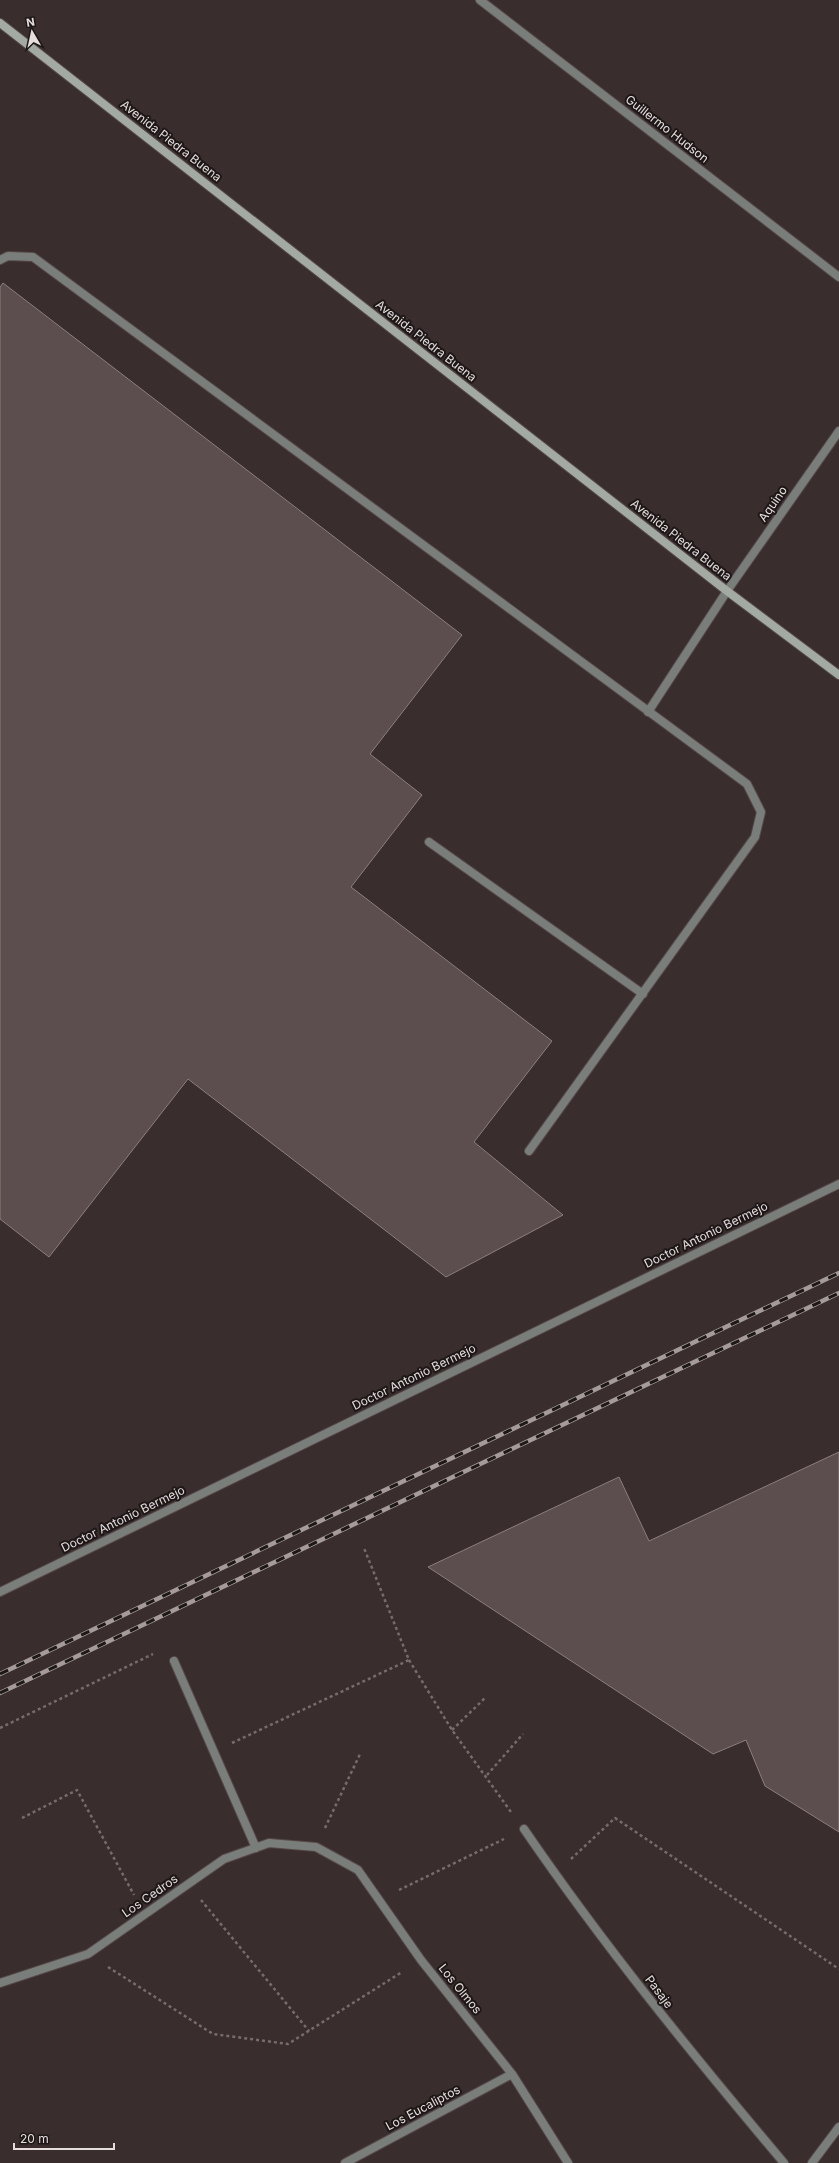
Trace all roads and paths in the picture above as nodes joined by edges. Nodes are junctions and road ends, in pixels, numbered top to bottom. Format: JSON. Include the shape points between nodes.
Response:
{"nodes":[{"id":1,"x":480,"y":0,"type":"edge"},
{"id":2,"x":0,"y":23,"type":"edge"},
{"id":3,"x":0,"y":260,"type":"edge"},
{"id":4,"x":839,"y":277,"type":"edge"},
{"id":5,"x":839,"y":431,"type":"edge"},
{"id":6,"x":727,"y":591,"type":"junction"},
{"id":7,"x":839,"y":675,"type":"edge"},
{"id":8,"x":648,"y":712,"type":"junction"},
{"id":9,"x":429,"y":842,"type":"dead end"},
{"id":10,"x":643,"y":994,"type":"junction"},
{"id":11,"x":529,"y":1151,"type":"dead end"},
{"id":12,"x":839,"y":1184,"type":"edge"},
{"id":13,"x":364,"y":1548,"type":"dead end"},
{"id":14,"x":0,"y":1592,"type":"edge"},
{"id":15,"x":409,"y":1660,"type":"junction"},
{"id":16,"x":174,"y":1661,"type":"joint"},
{"id":17,"x":484,"y":1698,"type":"dead end"},
{"id":18,"x":0,"y":1728,"type":"edge"},
{"id":19,"x":452,"y":1730,"type":"junction"},
{"id":20,"x":523,"y":1734,"type":"dead end"},
{"id":21,"x":214,"y":1751,"type":"junction"},
{"id":22,"x":361,"y":1752,"type":"dead end"},
{"id":23,"x":486,"y":1775,"type":"junction"},
{"id":24,"x":22,"y":1818,"type":"dead end"},
{"id":25,"x":524,"y":1830,"type":"junction"},
{"id":26,"x":316,"y":1847,"type":"junction"},
{"id":27,"x":256,"y":1848,"type":"junction"},
{"id":28,"x":554,"y":1874,"type":"junction"},
{"id":29,"x":188,"y":1885,"type":"junction"},
{"id":30,"x":379,"y":1900,"type":"junction"},
{"id":31,"x":144,"y":1915,"type":"junction"},
{"id":32,"x":88,"y":1954,"type":"junction"},
{"id":33,"x":421,"y":1960,"type":"junction"},
{"id":34,"x":839,"y":1969,"type":"edge"},
{"id":35,"x":0,"y":1983,"type":"edge"},
{"id":36,"x":309,"y":2031,"type":"junction"},
{"id":37,"x":512,"y":2074,"type":"junction"},
{"id":38,"x":839,"y":2127,"type":"edge"},
{"id":39,"x":345,"y":2163,"type":"edge"},
{"id":40,"x":568,"y":2163,"type":"edge"},
{"id":41,"x":784,"y":2163,"type":"edge"},
{"id":42,"x":812,"y":2163,"type":"edge"}],
"edges":[{"from":1,"to":4,"type":"street","name":"Guillermo Hudson"},
{"from":2,"to":6,"type":"main road","name":"Avenida Piedra Buena"},
{"from":3,"to":8,"type":"street","via":[[8,256],[33,258]]},
{"from":5,"to":6,"type":"street","name":"Aquino"},
{"from":6,"to":7,"type":"main road","name":"Avenida Piedra Buena"},
{"from":6,"to":8,"type":"street","name":"Aquino"},
{"from":8,"to":10,"type":"street","via":[[747,784],[761,812],[755,837]]},
{"from":9,"to":10,"type":"street"},
{"from":10,"to":11,"type":"street"},
{"from":12,"to":14,"type":"street","name":"Doctor Antonio Bermejo"},
{"from":13,"to":15,"type":"path"},
{"from":15,"to":19,"type":"path"},
{"from":15,"to":21,"type":"path"},
{"from":16,"to":18,"type":"path","via":[[155,1653]]},
{"from":16,"to":21,"type":"street"},
{"from":17,"to":19,"type":"path"},
{"from":19,"to":23,"type":"path"},
{"from":20,"to":23,"type":"path"},
{"from":21,"to":27,"type":"street"},
{"from":22,"to":26,"type":"path"},
{"from":23,"to":25,"type":"path"},
{"from":24,"to":31,"type":"path","via":[[77,1790]]},
{"from":25,"to":28,"type":"street","name":"Pasaje"},
{"from":25,"to":30,"type":"path"},
{"from":26,"to":27,"type":"street","name":"Los Cedros","via":[[269,1843]]},
{"from":26,"to":30,"type":"street","name":"Los Olmos","via":[[358,1870]]},
{"from":27,"to":29,"type":"street","name":"Los Cedros","via":[[224,1860]]},
{"from":28,"to":34,"type":"path","via":[[615,1818]]},
{"from":28,"to":41,"type":"street","name":"Pasaje","via":[[671,2029]]},
{"from":29,"to":31,"type":"street","name":"Los Cedros"},
{"from":29,"to":36,"type":"path"},
{"from":30,"to":33,"type":"street","name":"Los Olmos"},
{"from":31,"to":32,"type":"street","name":"Los Cedros"},
{"from":32,"to":35,"type":"street","name":"Los Cedros"},
{"from":32,"to":36,"type":"path","via":[[213,2034],[288,2044]]},
{"from":33,"to":36,"type":"path"},
{"from":33,"to":37,"type":"street","name":"Los Olmos"},
{"from":37,"to":39,"type":"street","name":"Los Eucaliptos"},
{"from":37,"to":40,"type":"street","name":"Los Olmos"},
{"from":38,"to":42,"type":"street"}]}
